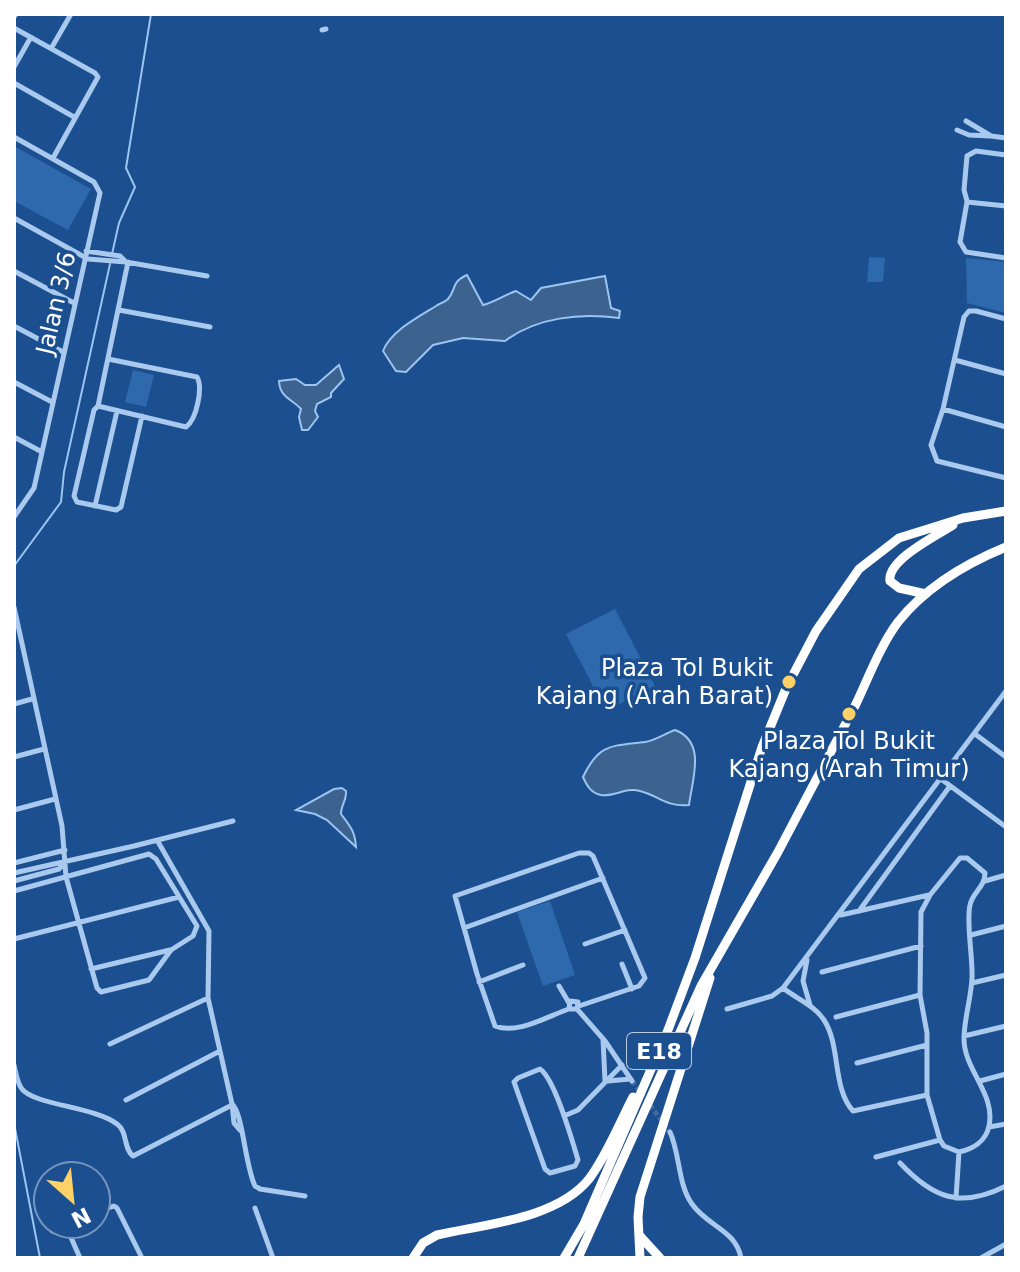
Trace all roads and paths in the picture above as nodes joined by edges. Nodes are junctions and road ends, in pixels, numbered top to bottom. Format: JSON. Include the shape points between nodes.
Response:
{"nodes":[{"id":1,"x":71,"y":14,"type":"edge"},
{"id":2,"x":14,"y":28,"type":"edge"},
{"id":3,"x":31,"y":37,"type":"junction"},
{"id":4,"x":52,"y":47,"type":"junction"},
{"id":5,"x":14,"y":67,"type":"edge"},
{"id":6,"x":14,"y":83,"type":"edge"},
{"id":7,"x":74,"y":117,"type":"junction"},
{"id":8,"x":966,"y":121,"type":"dead end"},
{"id":9,"x":957,"y":130,"type":"dead end"},
{"id":10,"x":991,"y":136,"type":"junction"},
{"id":11,"x":14,"y":137,"type":"edge"},
{"id":12,"x":1006,"y":138,"type":"edge"},
{"id":13,"x":1006,"y":155,"type":"edge"},
{"id":14,"x":53,"y":158,"type":"junction"},
{"id":15,"x":967,"y":202,"type":"junction"},
{"id":16,"x":1006,"y":206,"type":"edge"},
{"id":17,"x":14,"y":218,"type":"edge"},
{"id":18,"x":85,"y":255,"type":"junction"},
{"id":19,"x":1006,"y":258,"type":"edge"},
{"id":20,"x":123,"y":261,"type":"junction"},
{"id":21,"x":14,"y":271,"type":"edge"},
{"id":22,"x":207,"y":276,"type":"dead end"},
{"id":23,"x":74,"y":303,"type":"junction"},
{"id":24,"x":119,"y":310,"type":"junction"},
{"id":25,"x":1006,"y":319,"type":"edge"},
{"id":26,"x":14,"y":326,"type":"edge"},
{"id":27,"x":210,"y":327,"type":"dead end"},
{"id":28,"x":63,"y":352,"type":"junction"},
{"id":29,"x":108,"y":359,"type":"junction"},
{"id":30,"x":955,"y":360,"type":"junction"},
{"id":31,"x":1006,"y":374,"type":"edge"},
{"id":32,"x":14,"y":382,"type":"edge"},
{"id":33,"x":52,"y":402,"type":"junction"},
{"id":34,"x":98,"y":406,"type":"junction"},
{"id":35,"x":943,"y":409,"type":"junction"},
{"id":36,"x":117,"y":411,"type":"junction"},
{"id":37,"x":142,"y":416,"type":"junction"},
{"id":38,"x":1006,"y":427,"type":"edge"},
{"id":39,"x":14,"y":437,"type":"edge"},
{"id":40,"x":42,"y":452,"type":"junction"},
{"id":41,"x":1006,"y":478,"type":"edge"},
{"id":42,"x":95,"y":506,"type":"junction"},
{"id":43,"x":1006,"y":511,"type":"edge"},
{"id":44,"x":14,"y":517,"type":"edge"},
{"id":45,"x":963,"y":518,"type":"junction"},
{"id":46,"x":1006,"y":547,"type":"edge"},
{"id":47,"x":926,"y":594,"type":"junction"},
{"id":48,"x":14,"y":607,"type":"edge"},
{"id":49,"x":22,"y":649,"type":"junction"},
{"id":50,"x":14,"y":650,"type":"edge"},
{"id":51,"x":794,"y":673,"type":"tunnel mouth"},
{"id":52,"x":785,"y":691,"type":"tunnel mouth"},
{"id":53,"x":1006,"y":691,"type":"edge"},
{"id":54,"x":33,"y":699,"type":"junction"},
{"id":55,"x":14,"y":704,"type":"edge"},
{"id":56,"x":855,"y":706,"type":"dead end"},
{"id":57,"x":846,"y":723,"type":"dead end"},
{"id":58,"x":975,"y":734,"type":"junction"},
{"id":59,"x":44,"y":749,"type":"junction"},
{"id":60,"x":14,"y":757,"type":"edge"},
{"id":61,"x":1006,"y":757,"type":"edge"},
{"id":62,"x":941,"y":779,"type":"junction"},
{"id":63,"x":950,"y":786,"type":"junction"},
{"id":64,"x":55,"y":799,"type":"junction"},
{"id":65,"x":14,"y":810,"type":"edge"},
{"id":66,"x":233,"y":821,"type":"dead end"},
{"id":67,"x":1006,"y":827,"type":"edge"},
{"id":68,"x":157,"y":840,"type":"junction"},
{"id":69,"x":65,"y":850,"type":"junction"},
{"id":70,"x":66,"y":862,"type":"junction"},
{"id":71,"x":14,"y":863,"type":"edge"},
{"id":72,"x":14,"y":873,"type":"edge"},
{"id":73,"x":1006,"y":875,"type":"edge"},
{"id":74,"x":66,"y":877,"type":"junction"},
{"id":75,"x":603,"y":878,"type":"junction"},
{"id":76,"x":14,"y":881,"type":"edge"},
{"id":77,"x":985,"y":881,"type":"junction"},
{"id":78,"x":14,"y":891,"type":"edge"},
{"id":79,"x":930,"y":895,"type":"junction"},
{"id":80,"x":179,"y":897,"type":"junction"},
{"id":81,"x":859,"y":911,"type":"junction"},
{"id":82,"x":839,"y":915,"type":"junction"},
{"id":83,"x":78,"y":922,"type":"junction"},
{"id":84,"x":1006,"y":926,"type":"edge"},
{"id":85,"x":464,"y":928,"type":"junction"},
{"id":86,"x":625,"y":930,"type":"junction"},
{"id":87,"x":971,"y":935,"type":"junction"},
{"id":88,"x":14,"y":939,"type":"edge"},
{"id":89,"x":585,"y":944,"type":"dead end"},
{"id":90,"x":921,"y":946,"type":"junction"},
{"id":91,"x":171,"y":950,"type":"junction"},
{"id":92,"x":808,"y":955,"type":"junction"},
{"id":93,"x":715,"y":963,"type":"junction"},
{"id":94,"x":622,"y":964,"type":"dead end"},
{"id":95,"x":523,"y":965,"type":"dead end"},
{"id":96,"x":91,"y":969,"type":"junction"},
{"id":97,"x":822,"y":972,"type":"dead end"},
{"id":98,"x":1006,"y":975,"type":"edge"},
{"id":99,"x":479,"y":982,"type":"junction"},
{"id":100,"x":972,"y":983,"type":"junction"},
{"id":101,"x":559,"y":986,"type":"dead end"},
{"id":102,"x":783,"y":988,"type":"junction"},
{"id":103,"x":632,"y":989,"type":"junction"},
{"id":104,"x":920,"y":995,"type":"junction"},
{"id":105,"x":208,"y":998,"type":"junction"},
{"id":106,"x":810,"y":1005,"type":"junction"},
{"id":107,"x":569,"y":1006,"type":"junction"},
{"id":108,"x":578,"y":1008,"type":"junction"},
{"id":109,"x":727,"y":1009,"type":"dead end"},
{"id":110,"x":836,"y":1017,"type":"dead end"},
{"id":111,"x":1006,"y":1026,"type":"edge"},
{"id":112,"x":668,"y":1030,"type":"junction"},
{"id":113,"x":964,"y":1036,"type":"junction"},
{"id":114,"x":603,"y":1039,"type":"junction"},
{"id":115,"x":110,"y":1044,"type":"dead end"},
{"id":116,"x":927,"y":1045,"type":"junction"},
{"id":117,"x":220,"y":1051,"type":"junction"},
{"id":118,"x":857,"y":1063,"type":"dead end"},
{"id":119,"x":14,"y":1065,"type":"edge"},
{"id":120,"x":622,"y":1065,"type":"junction"},
{"id":121,"x":1006,"y":1074,"type":"edge"},
{"id":122,"x":980,"y":1081,"type":"junction"},
{"id":123,"x":605,"y":1082,"type":"junction"},
{"id":124,"x":927,"y":1095,"type":"junction"},
{"id":125,"x":126,"y":1100,"type":"dead end"},
{"id":126,"x":232,"y":1104,"type":"junction"},
{"id":127,"x":564,"y":1116,"type":"junction"},
{"id":128,"x":1006,"y":1124,"type":"edge"},
{"id":129,"x":989,"y":1127,"type":"junction"},
{"id":130,"x":670,"y":1132,"type":"tunnel mouth"},
{"id":131,"x":940,"y":1140,"type":"junction"},
{"id":132,"x":959,"y":1152,"type":"junction"},
{"id":133,"x":876,"y":1157,"type":"dead end"},
{"id":134,"x":900,"y":1163,"type":"dead end"},
{"id":135,"x":1006,"y":1186,"type":"edge"},
{"id":136,"x":305,"y":1196,"type":"dead end"},
{"id":137,"x":956,"y":1198,"type":"junction"},
{"id":138,"x":112,"y":1207,"type":"edge"},
{"id":139,"x":255,"y":1208,"type":"dead end"},
{"id":140,"x":640,"y":1236,"type":"junction"},
{"id":141,"x":1006,"y":1244,"type":"edge"},
{"id":142,"x":142,"y":1258,"type":"edge"},
{"id":143,"x":273,"y":1258,"type":"edge"},
{"id":144,"x":413,"y":1258,"type":"edge"},
{"id":145,"x":564,"y":1258,"type":"edge"},
{"id":146,"x":578,"y":1258,"type":"edge"},
{"id":147,"x":640,"y":1258,"type":"edge"},
{"id":148,"x":660,"y":1258,"type":"edge"},
{"id":149,"x":741,"y":1258,"type":"edge"},
{"id":150,"x":981,"y":1258,"type":"edge"}],
"edges":[{"from":1,"to":4,"type":"street"},
{"from":2,"to":3,"type":"street"},
{"from":3,"to":4,"type":"street"},
{"from":3,"to":5,"type":"street"},
{"from":4,"to":7,"type":"street","via":[[98,77]]},
{"from":6,"to":7,"type":"street"},
{"from":7,"to":14,"type":"street"},
{"from":8,"to":10,"type":"street"},
{"from":9,"to":10,"type":"street"},
{"from":10,"to":12,"type":"street"},
{"from":11,"to":14,"type":"street","name":"Jalan 3/6"},
{"from":13,"to":15,"type":"street","via":[[976,151],[967,156]]},
{"from":14,"to":18,"type":"street","name":"Jalan 3/6","via":[[98,186]]},
{"from":15,"to":16,"type":"street"},
{"from":15,"to":19,"type":"street","via":[[960,242],[966,252]]},
{"from":17,"to":18,"type":"street"},
{"from":18,"to":20,"type":"street"},
{"from":18,"to":20,"type":"street","via":[[94,252]]},
{"from":18,"to":23,"type":"street","name":"Jalan 3/6"},
{"from":20,"to":22,"type":"street"},
{"from":20,"to":24,"type":"street"},
{"from":21,"to":23,"type":"street"},
{"from":23,"to":28,"type":"street","name":"Jalan 3/6"},
{"from":24,"to":27,"type":"street"},
{"from":24,"to":29,"type":"street"},
{"from":25,"to":30,"type":"street","via":[[969,311]]},
{"from":26,"to":28,"type":"street"},
{"from":28,"to":33,"type":"street","name":"Jalan 3/6"},
{"from":29,"to":34,"type":"street"},
{"from":29,"to":37,"type":"street","via":[[197,377],[201,384],[191,424]]},
{"from":30,"to":31,"type":"street"},
{"from":30,"to":35,"type":"street"},
{"from":32,"to":33,"type":"street"},
{"from":33,"to":40,"type":"street","name":"Jalan 3/6"},
{"from":34,"to":36,"type":"street"},
{"from":34,"to":42,"type":"street","via":[[74,496],[77,502]]},
{"from":35,"to":38,"type":"street"},
{"from":35,"to":41,"type":"street","via":[[931,445],[937,461]]},
{"from":36,"to":37,"type":"street"},
{"from":36,"to":42,"type":"street"},
{"from":37,"to":42,"type":"street","via":[[121,507]]},
{"from":39,"to":40,"type":"street"},
{"from":40,"to":44,"type":"street","name":"Jalan 3/6","via":[[34,488]]},
{"from":43,"to":45,"type":"highway"},
{"from":45,"to":47,"type":"highway","via":[[890,570],[894,586]]},
{"from":45,"to":51,"type":"highway","via":[[899,538],[859,569]]},
{"from":46,"to":47,"type":"highway","via":[[966,565]]},
{"from":47,"to":56,"type":"highway","via":[[891,633]]},
{"from":48,"to":49,"type":"street"},
{"from":49,"to":50,"type":"street"},
{"from":49,"to":54,"type":"street"},
{"from":52,"to":112,"type":"highway","number":"E18"},
{"from":53,"to":58,"type":"street"},
{"from":54,"to":55,"type":"street"},
{"from":54,"to":59,"type":"street"},
{"from":57,"to":93,"type":"highway","number":"E18"},
{"from":58,"to":61,"type":"street"},
{"from":58,"to":62,"type":"street"},
{"from":59,"to":60,"type":"street"},
{"from":59,"to":64,"type":"street"},
{"from":62,"to":63,"type":"street"},
{"from":62,"to":82,"type":"street"},
{"from":63,"to":67,"type":"street"},
{"from":63,"to":81,"type":"street"},
{"from":64,"to":65,"type":"street"},
{"from":64,"to":69,"type":"street"},
{"from":66,"to":68,"type":"street"},
{"from":68,"to":70,"type":"street"},
{"from":68,"to":105,"type":"street","via":[[209,931]]},
{"from":69,"to":70,"type":"street"},
{"from":69,"to":71,"type":"street"},
{"from":70,"to":72,"type":"street"},
{"from":70,"to":74,"type":"street"},
{"from":70,"to":76,"type":"street","via":[[59,869]]},
{"from":73,"to":77,"type":"street"},
{"from":74,"to":78,"type":"street"},
{"from":74,"to":80,"type":"street","via":[[149,854]]},
{"from":74,"to":83,"type":"street"},
{"from":75,"to":85,"type":"street"},
{"from":75,"to":85,"type":"street","via":[[593,856],[579,853],[458,894]]},
{"from":75,"to":86,"type":"street"},
{"from":77,"to":79,"type":"street","via":[[982,869],[960,858]]},
{"from":77,"to":87,"type":"street","via":[[970,903]]},
{"from":79,"to":81,"type":"street"},
{"from":79,"to":90,"type":"street","via":[[921,912]]},
{"from":80,"to":83,"type":"street"},
{"from":80,"to":91,"type":"street","via":[[197,929]]},
{"from":81,"to":82,"type":"street"},
{"from":82,"to":92,"type":"street"},
{"from":83,"to":88,"type":"street"},
{"from":83,"to":96,"type":"street"},
{"from":84,"to":87,"type":"street"},
{"from":85,"to":99,"type":"street"},
{"from":86,"to":89,"type":"street"},
{"from":86,"to":103,"type":"street","via":[[645,978]]},
{"from":87,"to":100,"type":"street"},
{"from":90,"to":97,"type":"street"},
{"from":90,"to":104,"type":"street"},
{"from":91,"to":96,"type":"street"},
{"from":91,"to":96,"type":"street","via":[[149,980],[101,992]]},
{"from":92,"to":102,"type":"street"},
{"from":92,"to":106,"type":"street","via":[[803,981]]},
{"from":93,"to":140,"type":"highway","via":[[640,1197]]},
{"from":93,"to":146,"type":"highway","number":"E18"},
{"from":94,"to":103,"type":"street"},
{"from":95,"to":99,"type":"street"},
{"from":98,"to":100,"type":"street"},
{"from":99,"to":107,"type":"street","via":[[499,1029],[517,1028]]},
{"from":100,"to":113,"type":"street"},
{"from":101,"to":107,"type":"street"},
{"from":102,"to":106,"type":"street"},
{"from":102,"to":109,"type":"street"},
{"from":103,"to":108,"type":"street"},
{"from":104,"to":110,"type":"street"},
{"from":104,"to":116,"type":"street"},
{"from":105,"to":115,"type":"street"},
{"from":105,"to":117,"type":"street"},
{"from":106,"to":124,"type":"street","via":[[827,1026],[853,1111]]},
{"from":107,"to":108,"type":"street"},
{"from":107,"to":108,"type":"street","via":[[574,1000]]},
{"from":108,"to":114,"type":"street"},
{"from":111,"to":113,"type":"street"},
{"from":112,"to":144,"type":"highway","via":[[583,1185],[548,1209],[437,1235]]},
{"from":112,"to":145,"type":"highway","number":"E18","via":[[584,1224]]},
{"from":113,"to":122,"type":"street"},
{"from":114,"to":120,"type":"street"},
{"from":114,"to":123,"type":"street"},
{"from":116,"to":118,"type":"street"},
{"from":116,"to":124,"type":"street"},
{"from":117,"to":125,"type":"street"},
{"from":117,"to":126,"type":"street"},
{"from":119,"to":126,"type":"street","via":[[29,1096],[116,1123],[130,1154]]},
{"from":120,"to":123,"type":"street"},
{"from":120,"to":123,"type":"street","via":[[631,1080]]},
{"from":121,"to":122,"type":"street"},
{"from":122,"to":129,"type":"street"},
{"from":123,"to":127,"type":"street","via":[[578,1110]]},
{"from":124,"to":131,"type":"street"},
{"from":126,"to":136,"type":"street","via":[[238,1109],[255,1186]]},
{"from":127,"to":127,"type":"street","via":[[578,1162],[550,1173],[514,1082],[544,1070]]},
{"from":128,"to":129,"type":"street"},
{"from":129,"to":132,"type":"street","via":[[979,1143]]},
{"from":130,"to":149,"type":"street","via":[[689,1202],[737,1243]]},
{"from":131,"to":132,"type":"street"},
{"from":131,"to":133,"type":"street"},
{"from":132,"to":137,"type":"street"},
{"from":134,"to":137,"type":"street","via":[[920,1185]]},
{"from":135,"to":137,"type":"street"},
{"from":138,"to":142,"type":"street","via":[[121,1213]]},
{"from":139,"to":143,"type":"street"},
{"from":140,"to":147,"type":"highway"},
{"from":140,"to":148,"type":"highway"},
{"from":141,"to":150,"type":"street"}]}
